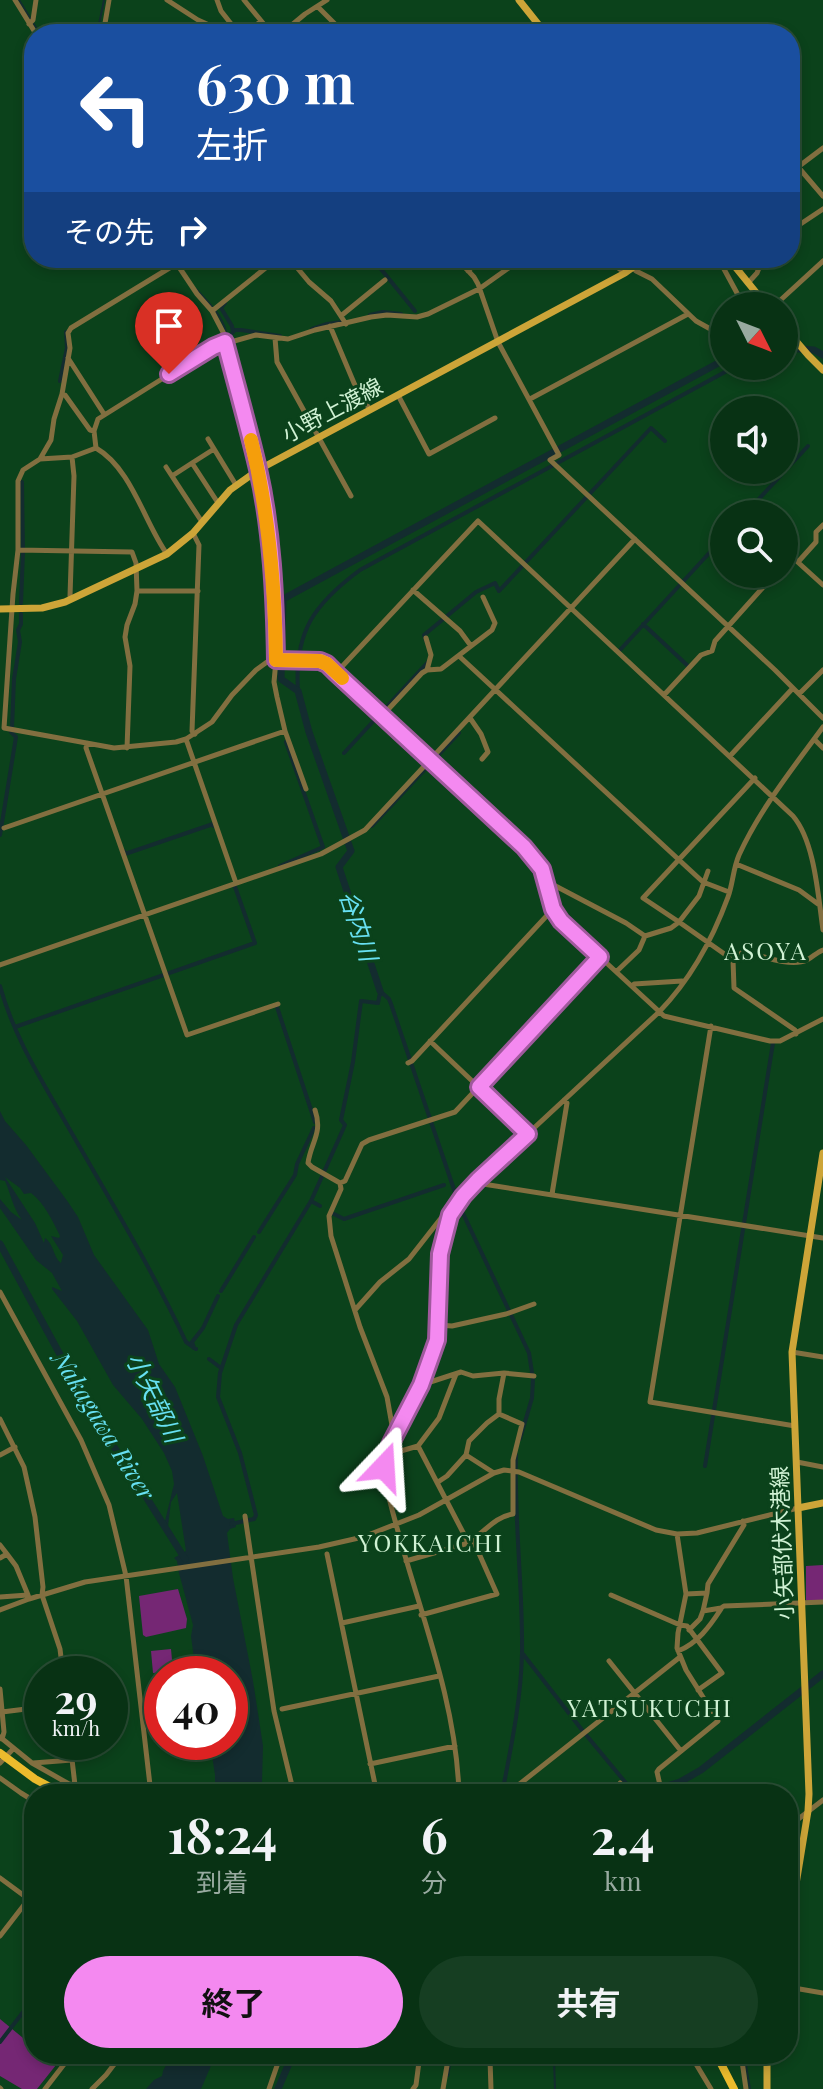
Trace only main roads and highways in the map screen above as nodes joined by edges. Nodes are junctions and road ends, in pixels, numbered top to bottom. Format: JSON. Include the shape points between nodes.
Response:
{"nodes":[{"id":1,"x":519,"y":0,"type":"edge"},
{"id":2,"x":538,"y":24,"type":"edge"},
{"id":3,"x":633,"y":268,"type":"edge"},
{"id":4,"x":736,"y":268,"type":"edge"},
{"id":5,"x":755,"y":292,"type":"edge"},
{"id":6,"x":798,"y":344,"type":"edge"},
{"id":7,"x":823,"y":370,"type":"edge"},
{"id":8,"x":0,"y":609,"type":"edge"},
{"id":9,"x":823,"y":1153,"type":"edge"},
{"id":10,"x":823,"y":1503,"type":"edge"},
{"id":11,"x":798,"y":1508,"type":"junction"},
{"id":12,"x":0,"y":1753,"type":"edge"},
{"id":13,"x":46,"y":1784,"type":"edge"},
{"id":14,"x":798,"y":1872,"type":"edge"},
{"id":15,"x":721,"y":2064,"type":"edge"},
{"id":16,"x":767,"y":2064,"type":"edge"},
{"id":17,"x":734,"y":2089,"type":"edge"},
{"id":18,"x":767,"y":2089,"type":"edge"}],
"edges":[{"from":1,"to":2,"type":"main road"},
{"from":3,"to":8,"type":"main road","name":"小野上渡線","via":[[258,470],[167,554],[65,602]]},
{"from":4,"to":5,"type":"main road"},
{"from":6,"to":7,"type":"main road"},
{"from":9,"to":11,"type":"main road","name":"小矢部伏木港線","via":[[792,1352]]},
{"from":10,"to":11,"type":"main road"},
{"from":11,"to":14,"type":"main road","name":"小矢部伏木港線","via":[[809,1794]]},
{"from":12,"to":13,"type":"highway"},
{"from":15,"to":17,"type":"highway"},
{"from":16,"to":18,"type":"main road"}]}
